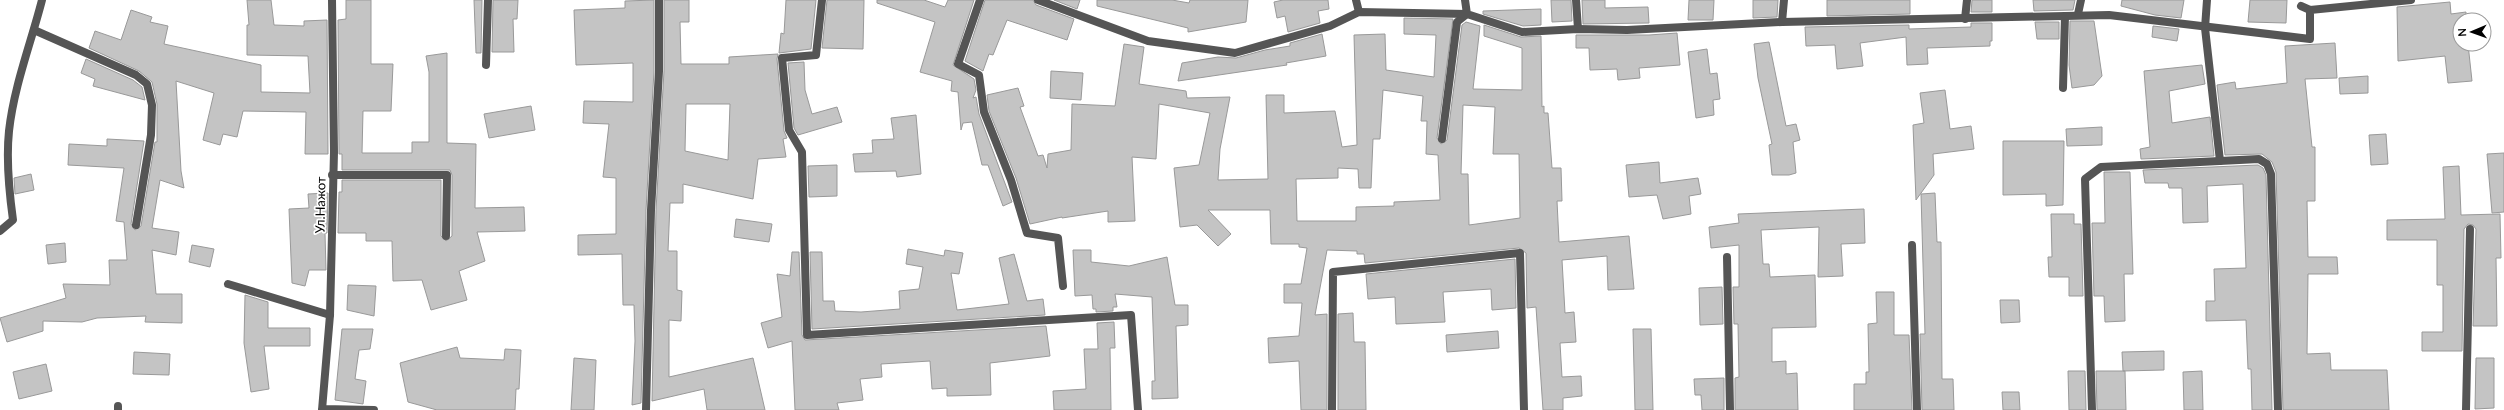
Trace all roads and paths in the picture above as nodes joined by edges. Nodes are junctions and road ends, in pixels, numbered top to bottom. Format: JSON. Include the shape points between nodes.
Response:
{"nodes":[{"id":1,"x":42,"y":0,"type":"edge"},
{"id":2,"x":332,"y":0,"type":"edge"},
{"id":3,"x":488,"y":0,"type":"edge"},
{"id":4,"x":659,"y":0,"type":"edge"},
{"id":5,"x":822,"y":0,"type":"edge"},
{"id":6,"x":980,"y":0,"type":"edge"},
{"id":7,"x":1038,"y":0,"type":"edge"},
{"id":8,"x":1356,"y":0,"type":"edge"},
{"id":9,"x":1465,"y":0,"type":"edge"},
{"id":10,"x":1576,"y":0,"type":"edge"},
{"id":11,"x":1784,"y":0,"type":"edge"},
{"id":12,"x":1967,"y":0,"type":"edge"},
{"id":13,"x":2081,"y":0,"type":"edge"},
{"id":14,"x":2207,"y":0,"type":"edge"},
{"id":15,"x":2412,"y":0,"type":"edge"},
{"id":16,"x":2394,"y":1,"type":"edge"},
{"id":17,"x":2301,"y":6,"type":"dead end"},
{"id":18,"x":2310,"y":10,"type":"junction"},
{"id":19,"x":1359,"y":12,"type":"junction"},
{"id":20,"x":1467,"y":14,"type":"junction"},
{"id":21,"x":2078,"y":14,"type":"junction"},
{"id":22,"x":2065,"y":16,"type":"junction"},
{"id":23,"x":1965,"y":19,"type":"junction"},
{"id":24,"x":1782,"y":22,"type":"junction"},
{"id":25,"x":2205,"y":28,"type":"junction"},
{"id":26,"x":1578,"y":29,"type":"junction"},
{"id":27,"x":34,"y":30,"type":"junction"},
{"id":28,"x":486,"y":65,"type":"dead end"},
{"id":29,"x":2063,"y":88,"type":"dead end"},
{"id":30,"x":1442,"y":139,"type":"dead end"},
{"id":31,"x":2220,"y":161,"type":"junction"},
{"id":32,"x":332,"y":175,"type":"junction"},
{"id":33,"x":136,"y":225,"type":"dead end"},
{"id":34,"x":2470,"y":229,"type":"dead end"},
{"id":35,"x":0,"y":231,"type":"edge"},
{"id":36,"x":446,"y":236,"type":"dead end"},
{"id":37,"x":1912,"y":245,"type":"dead end"},
{"id":38,"x":1727,"y":257,"type":"dead end"},
{"id":39,"x":228,"y":284,"type":"dead end"},
{"id":40,"x":1063,"y":286,"type":"dead end"},
{"id":41,"x":330,"y":315,"type":"junction"},
{"id":42,"x":322,"y":409,"type":"edge"},
{"id":43,"x":374,"y":410,"type":"edge"},
{"id":44,"x":646,"y":410,"type":"edge"},
{"id":45,"x":1138,"y":410,"type":"edge"},
{"id":46,"x":1332,"y":410,"type":"edge"},
{"id":47,"x":1524,"y":410,"type":"edge"},
{"id":48,"x":1730,"y":410,"type":"edge"},
{"id":49,"x":1917,"y":410,"type":"edge"},
{"id":50,"x":2092,"y":410,"type":"edge"},
{"id":51,"x":2278,"y":410,"type":"edge"},
{"id":52,"x":2466,"y":410,"type":"edge"}],
"edges":[{"from":1,"to":27,"type":"street"},
{"from":2,"to":32,"type":"street","name":"Ул.Нажот"},
{"from":3,"to":28,"type":"street"},
{"from":4,"to":44,"type":"street","via":[[659,71],[651,210]]},
{"from":5,"to":45,"type":"street","via":[[816,55],[782,58],[789,130],[802,152],[806,335],[1131,315]]},
{"from":6,"to":40,"type":"street","via":[[958,64],[979,75],[984,112],[1011,180],[1026,233],[1058,238]]},
{"from":7,"to":19,"type":"street","via":[[1148,41],[1235,53],[1330,26]]},
{"from":8,"to":19,"type":"street"},
{"from":9,"to":20,"type":"street"},
{"from":10,"to":26,"type":"street"},
{"from":11,"to":24,"type":"street"},
{"from":12,"to":23,"type":"street"},
{"from":13,"to":21,"type":"street"},
{"from":14,"to":25,"type":"street"},
{"from":15,"to":16,"type":"street"},
{"from":16,"to":18,"type":"street"},
{"from":17,"to":18,"type":"street"},
{"from":18,"to":25,"type":"street","via":[[2310,39]]},
{"from":19,"to":20,"type":"street"},
{"from":20,"to":26,"type":"street","via":[[1522,32]]},
{"from":20,"to":30,"type":"street","via":[[1456,22]]},
{"from":21,"to":22,"type":"street"},
{"from":21,"to":25,"type":"street","via":[[2109,15]]},
{"from":22,"to":23,"type":"street"},
{"from":22,"to":29,"type":"street"},
{"from":23,"to":24,"type":"street"},
{"from":24,"to":26,"type":"street","via":[[1627,30]]},
{"from":25,"to":31,"type":"street"},
{"from":27,"to":33,"type":"street","via":[[136,75],[147,84],[152,105],[151,135]]},
{"from":27,"to":35,"type":"street","via":[[15,97],[9,131],[9,191],[13,220]]},
{"from":31,"to":50,"type":"street","via":[[2101,167],[2086,179]]},
{"from":31,"to":51,"type":"street","via":[[2259,159],[2267,164],[2271,174]]},
{"from":32,"to":36,"type":"street","via":[[447,175]]},
{"from":32,"to":41,"type":"street","name":"Ул.Нажот"},
{"from":34,"to":52,"type":"street"},
{"from":37,"to":49,"type":"street"},
{"from":38,"to":48,"type":"street"},
{"from":39,"to":41,"type":"street"},
{"from":41,"to":42,"type":"street","name":"Ул.Нажот"},
{"from":42,"to":43,"type":"street"},
{"from":46,"to":47,"type":"street","via":[[1333,272],[1520,253]]}]}
